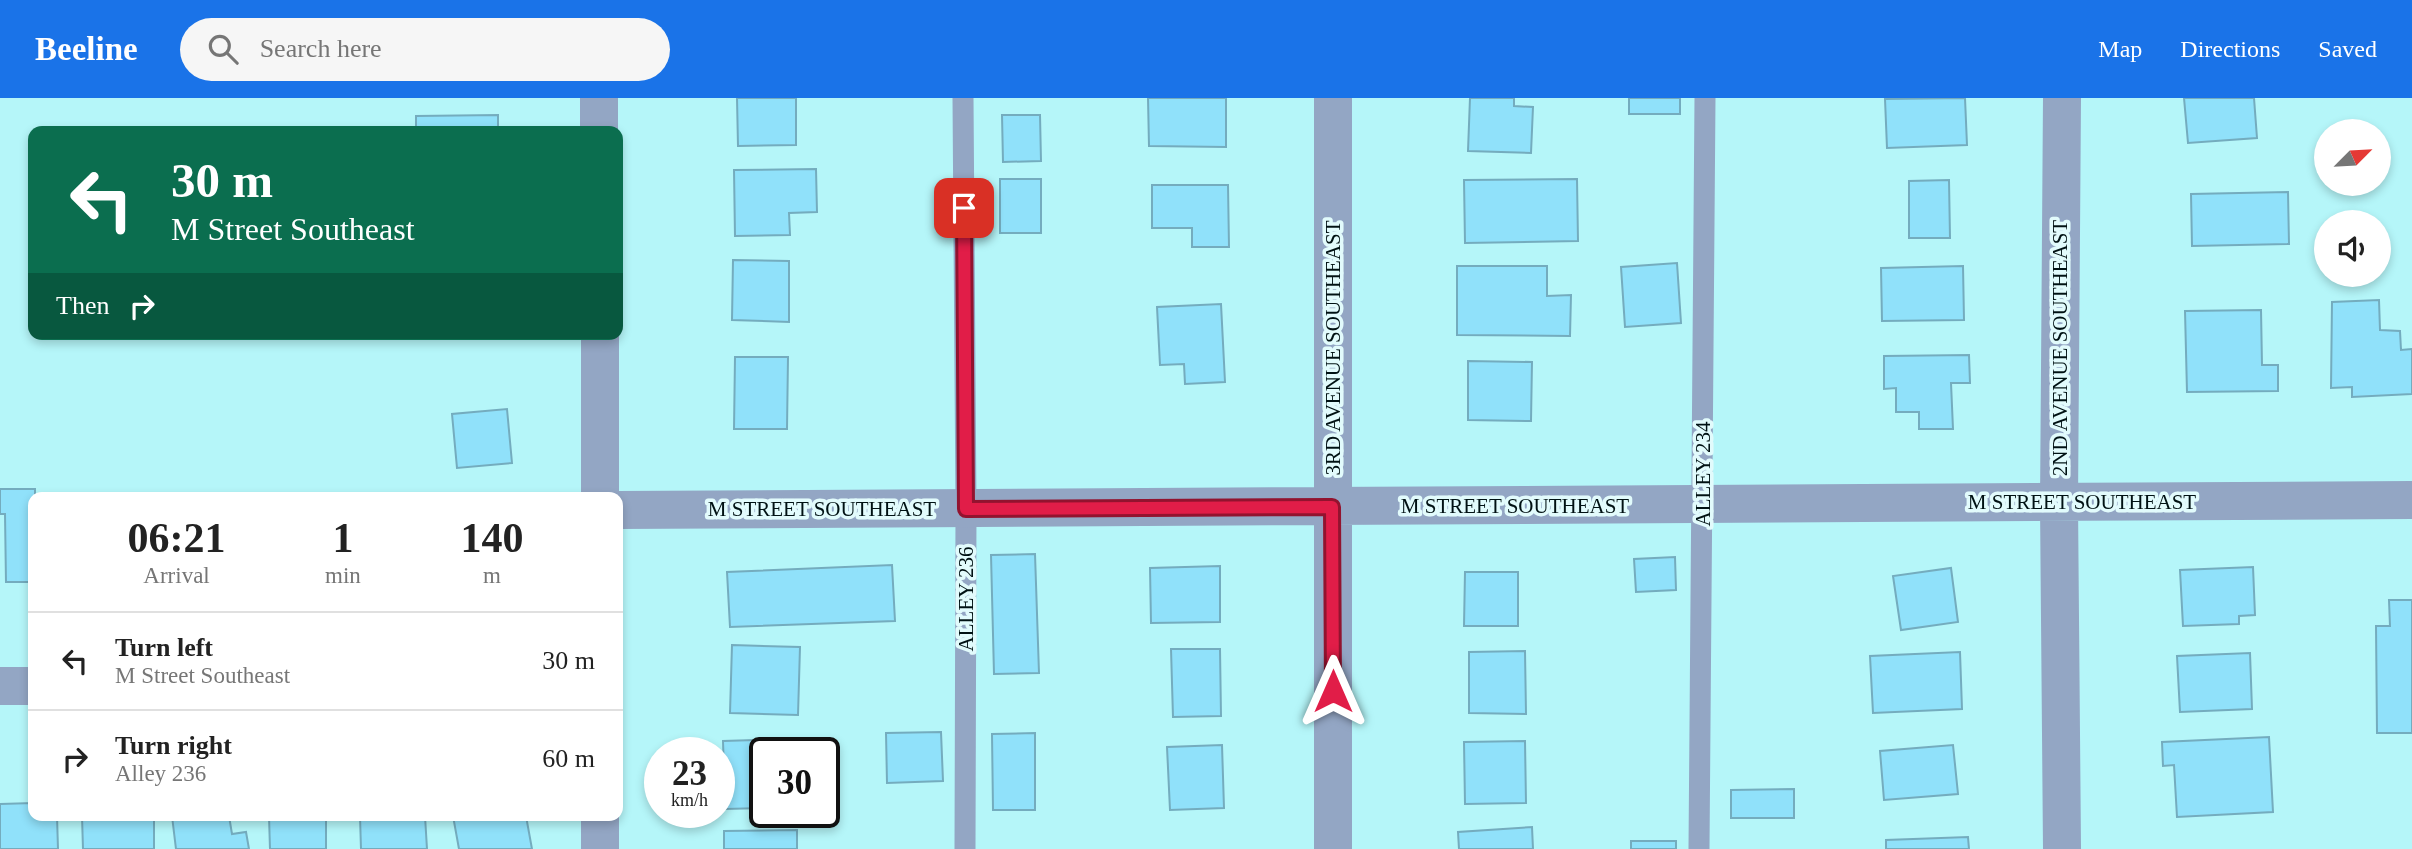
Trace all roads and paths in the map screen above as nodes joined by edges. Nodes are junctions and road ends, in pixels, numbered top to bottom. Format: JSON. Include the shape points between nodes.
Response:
{"nodes":[{"id":1,"x":600,"y":98,"type":"edge"},
{"id":2,"x":963,"y":98,"type":"edge"},
{"id":3,"x":1333,"y":98,"type":"edge"},
{"id":4,"x":1705,"y":98,"type":"edge"},
{"id":5,"x":2062,"y":98,"type":"edge"},
{"id":6,"x":600,"y":126,"type":"edge"},
{"id":7,"x":600,"y":340,"type":"edge"},
{"id":8,"x":600,"y":492,"type":"edge"},
{"id":9,"x":2412,"y":500,"type":"edge"},
{"id":10,"x":2059,"y":503,"type":"junction"},
{"id":11,"x":1703,"y":505,"type":"junction"},
{"id":12,"x":1332,"y":507,"type":"junction"},
{"id":13,"x":966,"y":509,"type":"junction"},
{"id":14,"x":623,"y":510,"type":"edge"},
{"id":15,"x":0,"y":686,"type":"edge"},
{"id":16,"x":28,"y":686,"type":"edge"},
{"id":17,"x":600,"y":821,"type":"edge"},
{"id":18,"x":600,"y":849,"type":"edge"},
{"id":19,"x":965,"y":849,"type":"edge"},
{"id":20,"x":1333,"y":849,"type":"edge"},
{"id":21,"x":1699,"y":849,"type":"edge"},
{"id":22,"x":2062,"y":849,"type":"edge"}],
"edges":[{"from":1,"to":6,"type":"street"},
{"from":2,"to":13,"type":"lane","name":"ALLEY 236"},
{"from":3,"to":12,"type":"street","name":"3RD AVENUE SOUTHEAST"},
{"from":4,"to":11,"type":"lane","name":"ALLEY 234"},
{"from":5,"to":10,"type":"street","name":"2ND AVENUE SOUTHEAST"},
{"from":7,"to":8,"type":"street"},
{"from":9,"to":10,"type":"street","name":"M STREET SOUTHEAST"},
{"from":10,"to":11,"type":"street","name":"M STREET SOUTHEAST"},
{"from":10,"to":22,"type":"street","name":"2ND AVENUE SOUTHEAST"},
{"from":11,"to":12,"type":"street","name":"M STREET SOUTHEAST"},
{"from":11,"to":21,"type":"lane","name":"ALLEY 234"},
{"from":12,"to":13,"type":"street","name":"M STREET SOUTHEAST"},
{"from":12,"to":20,"type":"street","name":"3RD AVENUE SOUTHEAST"},
{"from":13,"to":14,"type":"street","name":"M STREET SOUTHEAST"},
{"from":13,"to":19,"type":"lane","name":"ALLEY 236"},
{"from":15,"to":16,"type":"street"},
{"from":17,"to":18,"type":"street"}]}
